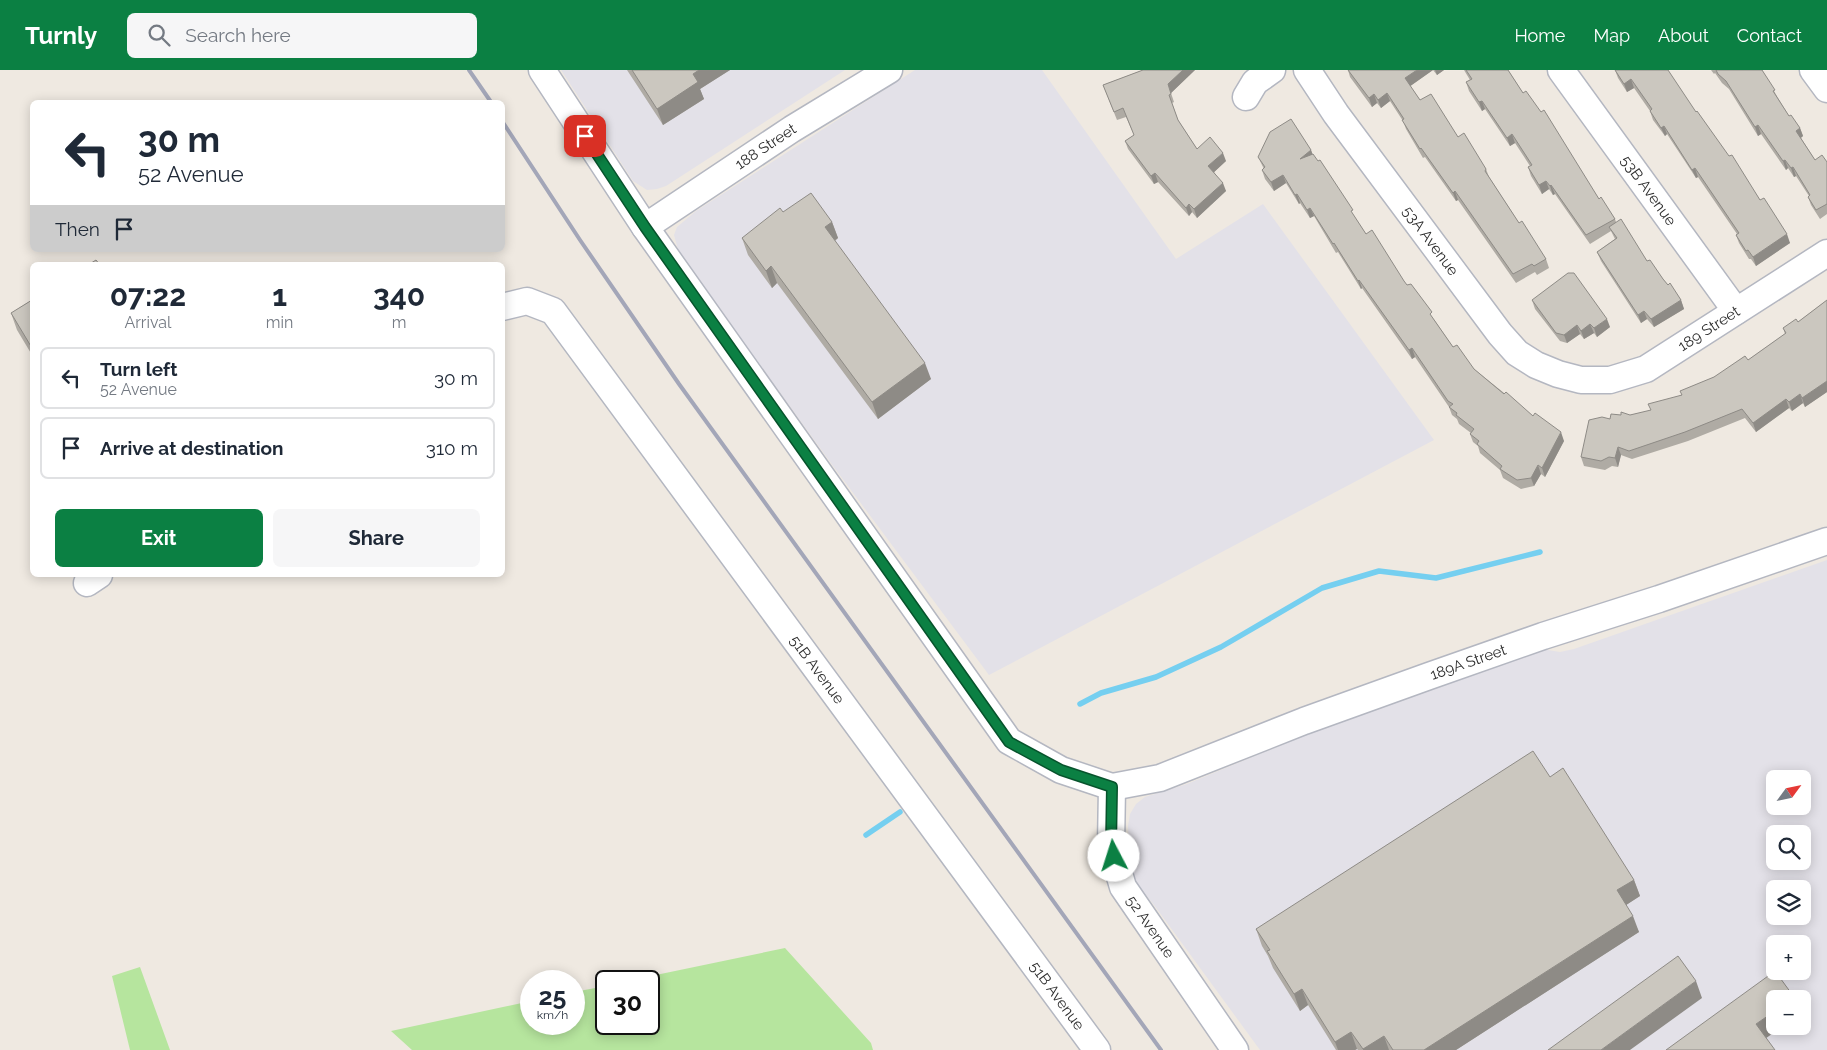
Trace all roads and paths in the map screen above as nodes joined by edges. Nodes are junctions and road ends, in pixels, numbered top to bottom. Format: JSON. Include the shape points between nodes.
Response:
{"nodes":[{"id":1,"x":542,"y":70,"type":"edge"},
{"id":2,"x":889,"y":70,"type":"edge"},
{"id":3,"x":1272,"y":70,"type":"edge"},
{"id":4,"x":1307,"y":70,"type":"edge"},
{"id":5,"x":1561,"y":70,"type":"edge"},
{"id":6,"x":1813,"y":70,"type":"edge"},
{"id":7,"x":1827,"y":89,"type":"edge"},
{"id":8,"x":1246,"y":97,"type":"dead end"},
{"id":9,"x":645,"y":227,"type":"junction"},
{"id":10,"x":1827,"y":253,"type":"edge"},
{"id":11,"x":505,"y":307,"type":"edge"},
{"id":12,"x":1736,"y":311,"type":"junction"},
{"id":13,"x":1581,"y":380,"type":"joint"},
{"id":14,"x":1827,"y":541,"type":"edge"},
{"id":15,"x":1112,"y":787,"type":"junction"},
{"id":16,"x":1096,"y":1050,"type":"edge"},
{"id":17,"x":1235,"y":1050,"type":"edge"}],
"edges":[{"from":1,"to":9,"type":"street"},
{"from":2,"to":9,"type":"street","name":"188 Street","via":[[792,129]]},
{"from":3,"to":8,"type":"street","via":[[1256,82]]},
{"from":4,"to":13,"type":"street","name":"53A Avenue","via":[[1336,114],[1500,334],[1517,353],[1536,365]]},
{"from":5,"to":12,"type":"street","name":"53B Avenue"},
{"from":6,"to":7,"type":"street"},
{"from":9,"to":15,"type":"street","via":[[1009,742],[1061,770]]},
{"from":10,"to":12,"type":"street","name":"189 Street"},
{"from":11,"to":16,"type":"street","name":"51B Avenue","via":[[527,301],[553,310]]},
{"from":12,"to":13,"type":"street","name":"189 Street","via":[[1646,369],[1610,380]]},
{"from":14,"to":15,"type":"street","name":"189A Street","via":[[1438,673],[1160,778]]},
{"from":15,"to":17,"type":"street","name":"52 Avenue","via":[[1111,846],[1123,887]]}]}
